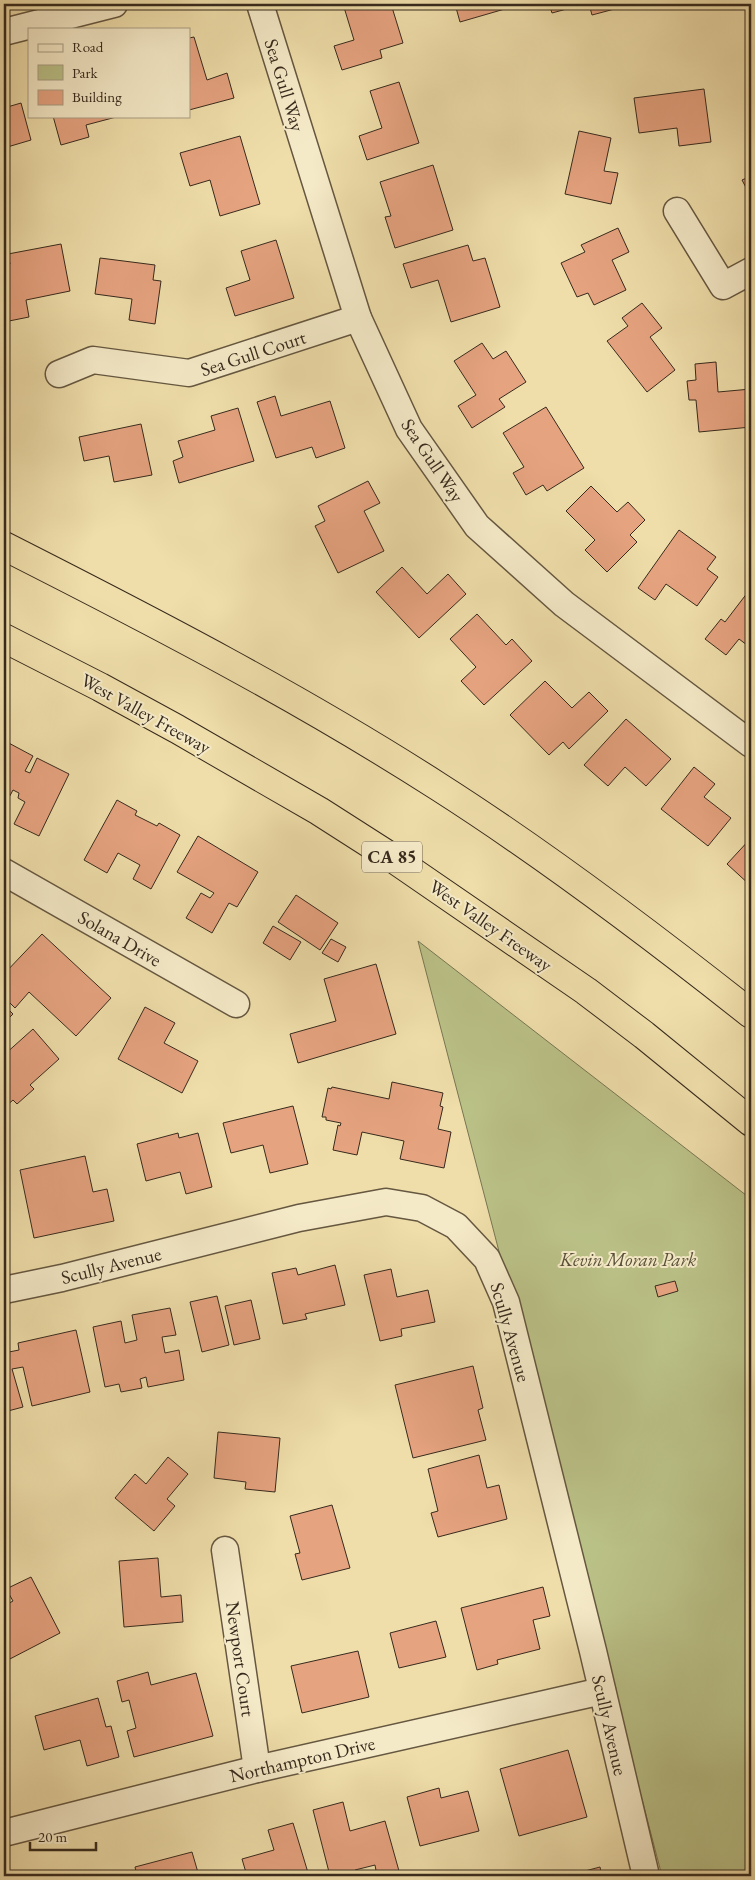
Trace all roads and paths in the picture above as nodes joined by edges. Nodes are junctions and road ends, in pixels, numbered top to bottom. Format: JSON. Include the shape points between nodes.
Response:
{"nodes":[{"id":1,"x":114,"y":4,"type":"edge"},
{"id":2,"x":260,"y":4,"type":"edge"},
{"id":3,"x":4,"y":32,"type":"edge"},
{"id":4,"x":677,"y":211,"type":"dead end"},
{"id":5,"x":751,"y":270,"type":"edge"},
{"id":6,"x":358,"y":318,"type":"junction"},
{"id":7,"x":59,"y":374,"type":"dead end"},
{"id":8,"x":4,"y":546,"type":"edge"},
{"id":9,"x":4,"y":638,"type":"edge"},
{"id":10,"x":751,"y":744,"type":"edge"},
{"id":11,"x":6,"y":878,"type":"edge"},
{"id":12,"x":236,"y":1004,"type":"dead end"},
{"id":13,"x":751,"y":1014,"type":"edge"},
{"id":14,"x":751,"y":1122,"type":"edge"},
{"id":15,"x":4,"y":1290,"type":"edge"},
{"id":16,"x":225,"y":1550,"type":"dead end"},
{"id":17,"x":602,"y":1691,"type":"junction"},
{"id":18,"x":257,"y":1769,"type":"junction"},
{"id":19,"x":4,"y":1833,"type":"edge"},
{"id":20,"x":646,"y":1876,"type":"edge"}],
"edges":[{"from":1,"to":3,"type":"street"},
{"from":2,"to":6,"type":"street","name":"Sea Gull Way"},
{"from":4,"to":5,"type":"street","via":[[723,286]]},
{"from":6,"to":7,"type":"street","name":"Sea Gull Court","via":[[189,373],[93,360]]},
{"from":6,"to":10,"type":"street","name":"Sea Gull Way","via":[[409,429],[478,526],[564,604]]},
{"from":8,"to":13,"type":"highway","via":[[143,616],[297,700],[440,788],[587,887]]},
{"from":9,"to":14,"type":"highway","name":"West Valley Freeway","number":"CA 85","via":[[194,739],[319,811],[394,859],[586,991]]},
{"from":11,"to":12,"type":"street","name":"Solana Drive"},
{"from":15,"to":17,"type":"street","name":"Scully Avenue","via":[[299,1218],[386,1202],[422,1208],[456,1226],[488,1259],[506,1302]]},
{"from":16,"to":18,"type":"street","name":"Newport Court"},
{"from":17,"to":18,"type":"street","name":"Northampton Drive"},
{"from":17,"to":20,"type":"street","name":"Scully Avenue"},
{"from":18,"to":19,"type":"street","name":"Northampton Drive"}]}
